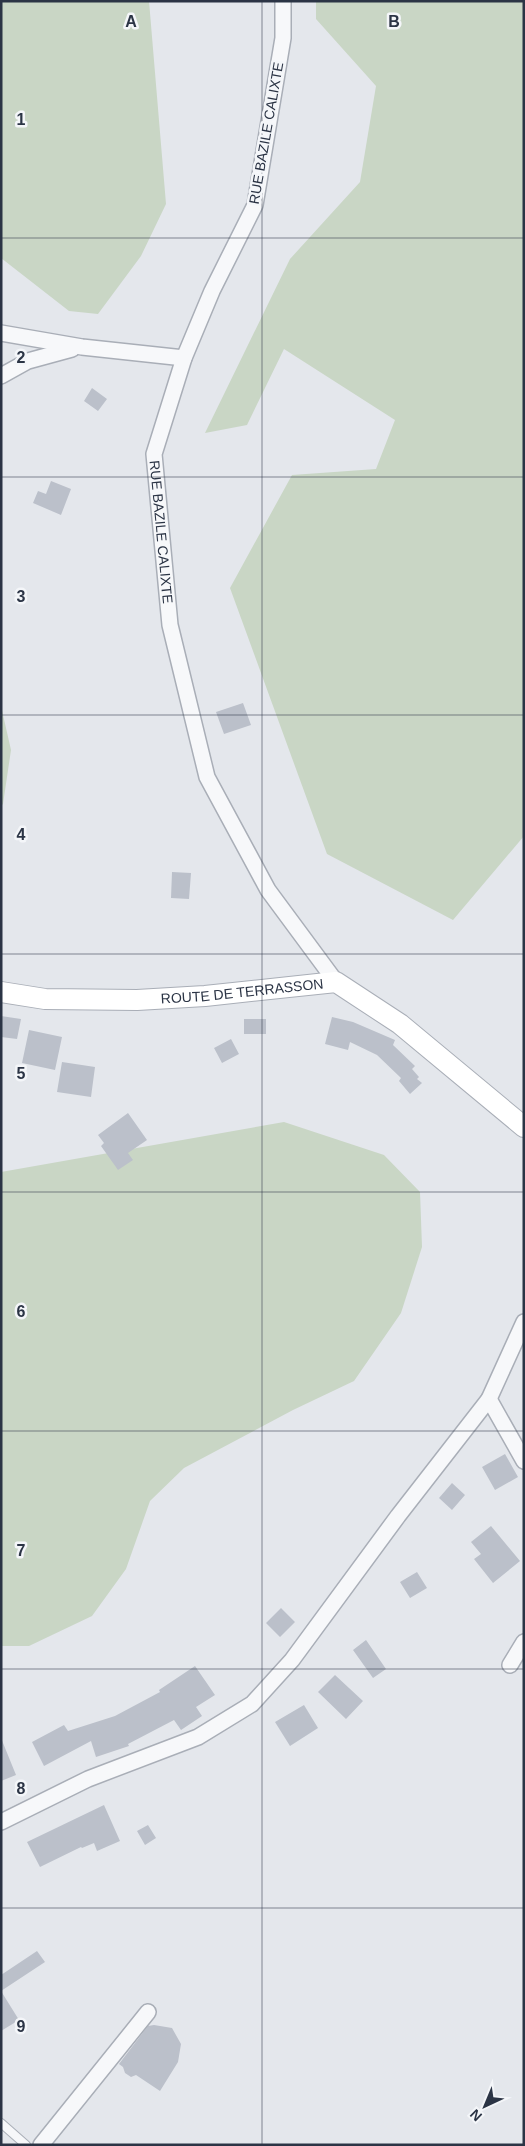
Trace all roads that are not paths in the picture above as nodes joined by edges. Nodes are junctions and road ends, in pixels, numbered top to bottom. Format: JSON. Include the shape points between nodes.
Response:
{"nodes":[{"id":1,"x":283,"y":1,"type":"edge"},
{"id":2,"x":1,"y":333,"type":"edge"},
{"id":3,"x":82,"y":347,"type":"junction"},
{"id":4,"x":184,"y":358,"type":"junction"},
{"id":5,"x":1,"y":376,"type":"edge"},
{"id":6,"x":336,"y":982,"type":"junction"},
{"id":7,"x":1,"y":992,"type":"edge"},
{"id":8,"x":524,"y":1127,"type":"edge"},
{"id":9,"x":524,"y":1322,"type":"edge"},
{"id":10,"x":489,"y":1399,"type":"junction"},
{"id":11,"x":524,"y":1461,"type":"edge"},
{"id":12,"x":524,"y":1642,"type":"edge"},
{"id":13,"x":510,"y":1665,"type":"dead end"},
{"id":14,"x":1,"y":1822,"type":"edge"},
{"id":15,"x":148,"y":2012,"type":"dead end"},
{"id":16,"x":1,"y":2123,"type":"edge"},
{"id":17,"x":26,"y":2145,"type":"edge"},
{"id":18,"x":41,"y":2145,"type":"edge"}],
"edges":[{"from":1,"to":4,"type":"street","name":"RUE BAZILE CALIXTE","via":[[283,38],[255,205],[212,291]]},
{"from":2,"to":3,"type":"street"},
{"from":3,"to":4,"type":"street"},
{"from":3,"to":5,"type":"street","via":[[28,361]]},
{"from":4,"to":6,"type":"street","name":"RUE BAZILE CALIXTE","via":[[154,454],[170,624],[206,777],[268,890]]},
{"from":6,"to":7,"type":"street","name":"ROUTE DE TERRASSON","via":[[137,1000],[45,999]]},
{"from":6,"to":8,"type":"street","name":"ROUTE DE TERRASSON","via":[[400,1024]]},
{"from":9,"to":10,"type":"street"},
{"from":10,"to":11,"type":"street"},
{"from":10,"to":14,"type":"street","via":[[292,1660],[252,1704],[198,1737],[88,1779]]},
{"from":12,"to":13,"type":"street"},
{"from":15,"to":18,"type":"street"},
{"from":16,"to":17,"type":"lane"}]}
